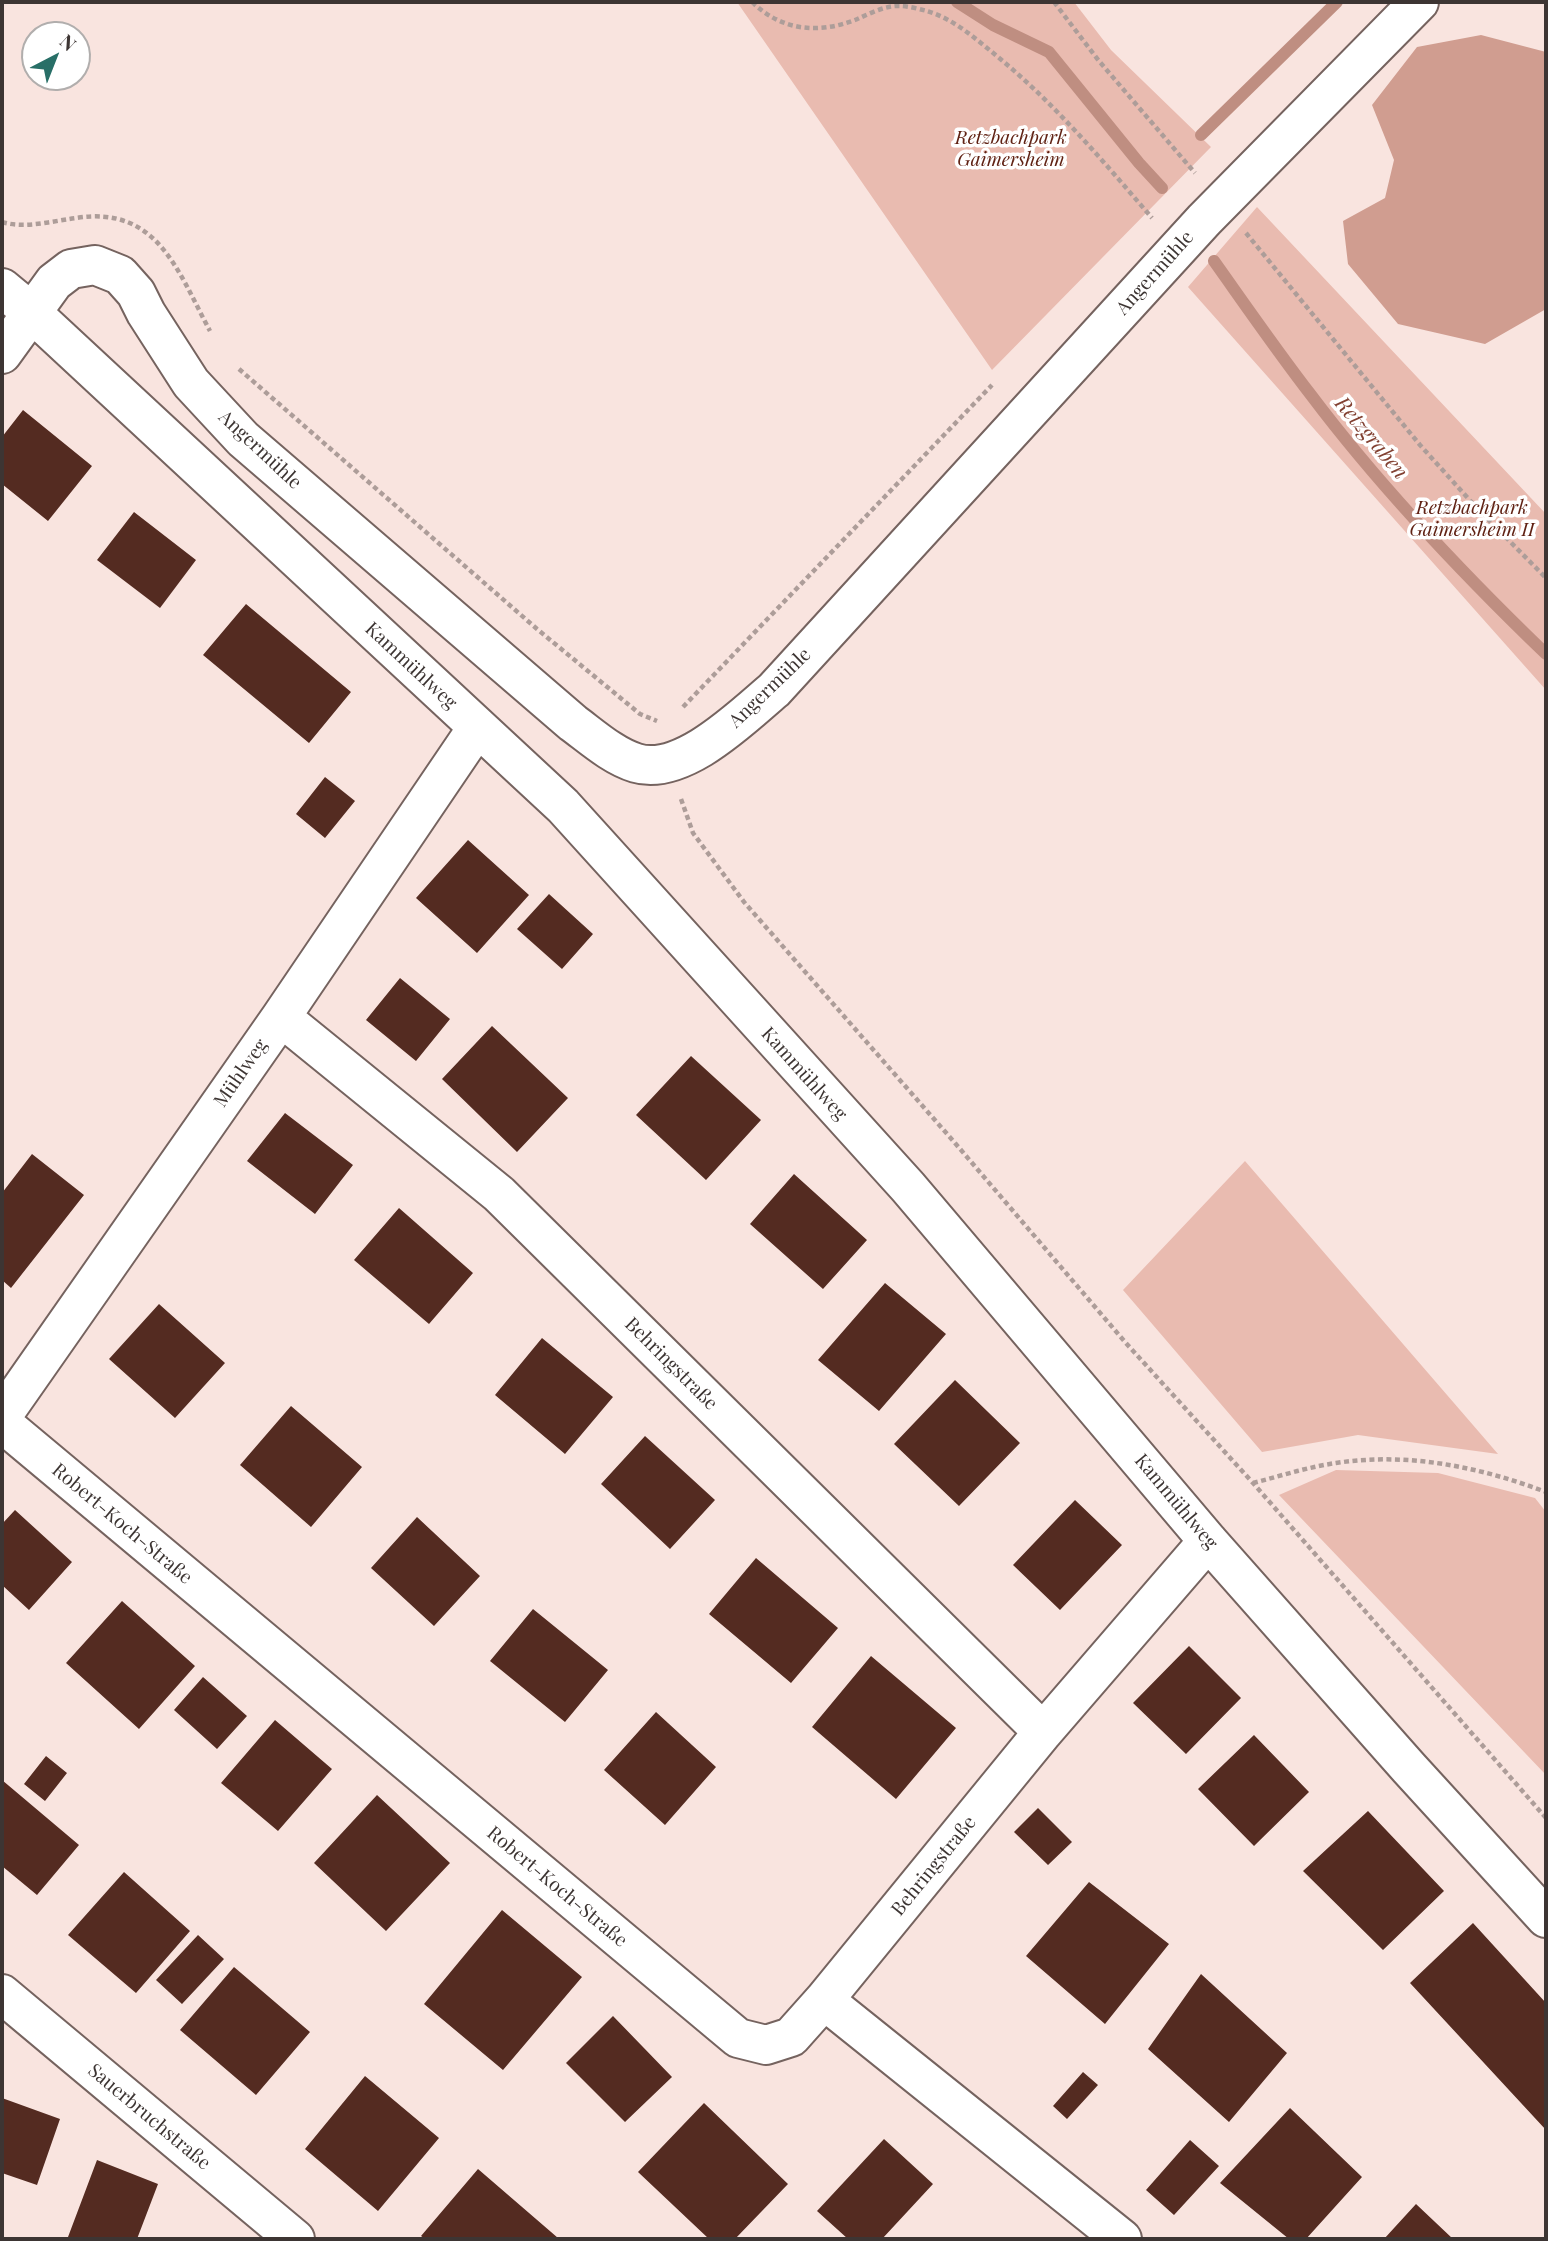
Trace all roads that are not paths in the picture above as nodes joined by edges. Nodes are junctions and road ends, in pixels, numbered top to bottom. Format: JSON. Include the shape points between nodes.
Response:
{"nodes":[{"id":1,"x":1419,"y":2,"type":"edge"},
{"id":2,"x":2,"y":288,"type":"edge"},
{"id":3,"x":30,"y":312,"type":"junction"},
{"id":4,"x":2,"y":354,"type":"edge"},
{"id":5,"x":478,"y":728,"type":"junction"},
{"id":6,"x":281,"y":1017,"type":"junction"},
{"id":7,"x":2,"y":1416,"type":"edge"},
{"id":8,"x":2,"y":1423,"type":"edge"},
{"id":9,"x":1208,"y":1541,"type":"junction"},
{"id":10,"x":1044,"y":1732,"type":"junction"},
{"id":11,"x":1546,"y":1918,"type":"edge"},
{"id":12,"x":2,"y":1994,"type":"edge"},
{"id":13,"x":824,"y":2000,"type":"junction"},
{"id":14,"x":295,"y":2239,"type":"edge"},
{"id":15,"x":1122,"y":2239,"type":"edge"}],
"edges":[{"from":1,"to":3,"type":"street","name":"Angermühle","via":[[1220,202],[774,690],[727,730],[669,764],[635,763],[573,723],[243,439],[191,383],[120,275],[95,265],[71,269]]},
{"from":2,"to":3,"type":"street","name":"Kammühlweg"},
{"from":3,"to":4,"type":"street","name":"Angermühle"},
{"from":3,"to":5,"type":"street","name":"Kammühlweg"},
{"from":5,"to":6,"type":"street","name":"Mühlweg"},
{"from":5,"to":9,"type":"street","name":"Kammühlweg","via":[[564,806],[908,1187]]},
{"from":6,"to":7,"type":"street","name":"Mühlweg"},
{"from":6,"to":10,"type":"street","name":"Behringstraße","via":[[499,1194]]},
{"from":8,"to":13,"type":"street","name":"Robert-Koch-Straße","via":[[738,2038],[766,2045],[790,2037]]},
{"from":9,"to":10,"type":"street","name":"Behringstraße"},
{"from":9,"to":11,"type":"street","name":"Kammühlweg"},
{"from":10,"to":13,"type":"street","name":"Behringstraße"},
{"from":12,"to":14,"type":"street","name":"Sauerbruchstraße"},
{"from":13,"to":15,"type":"street"}]}
